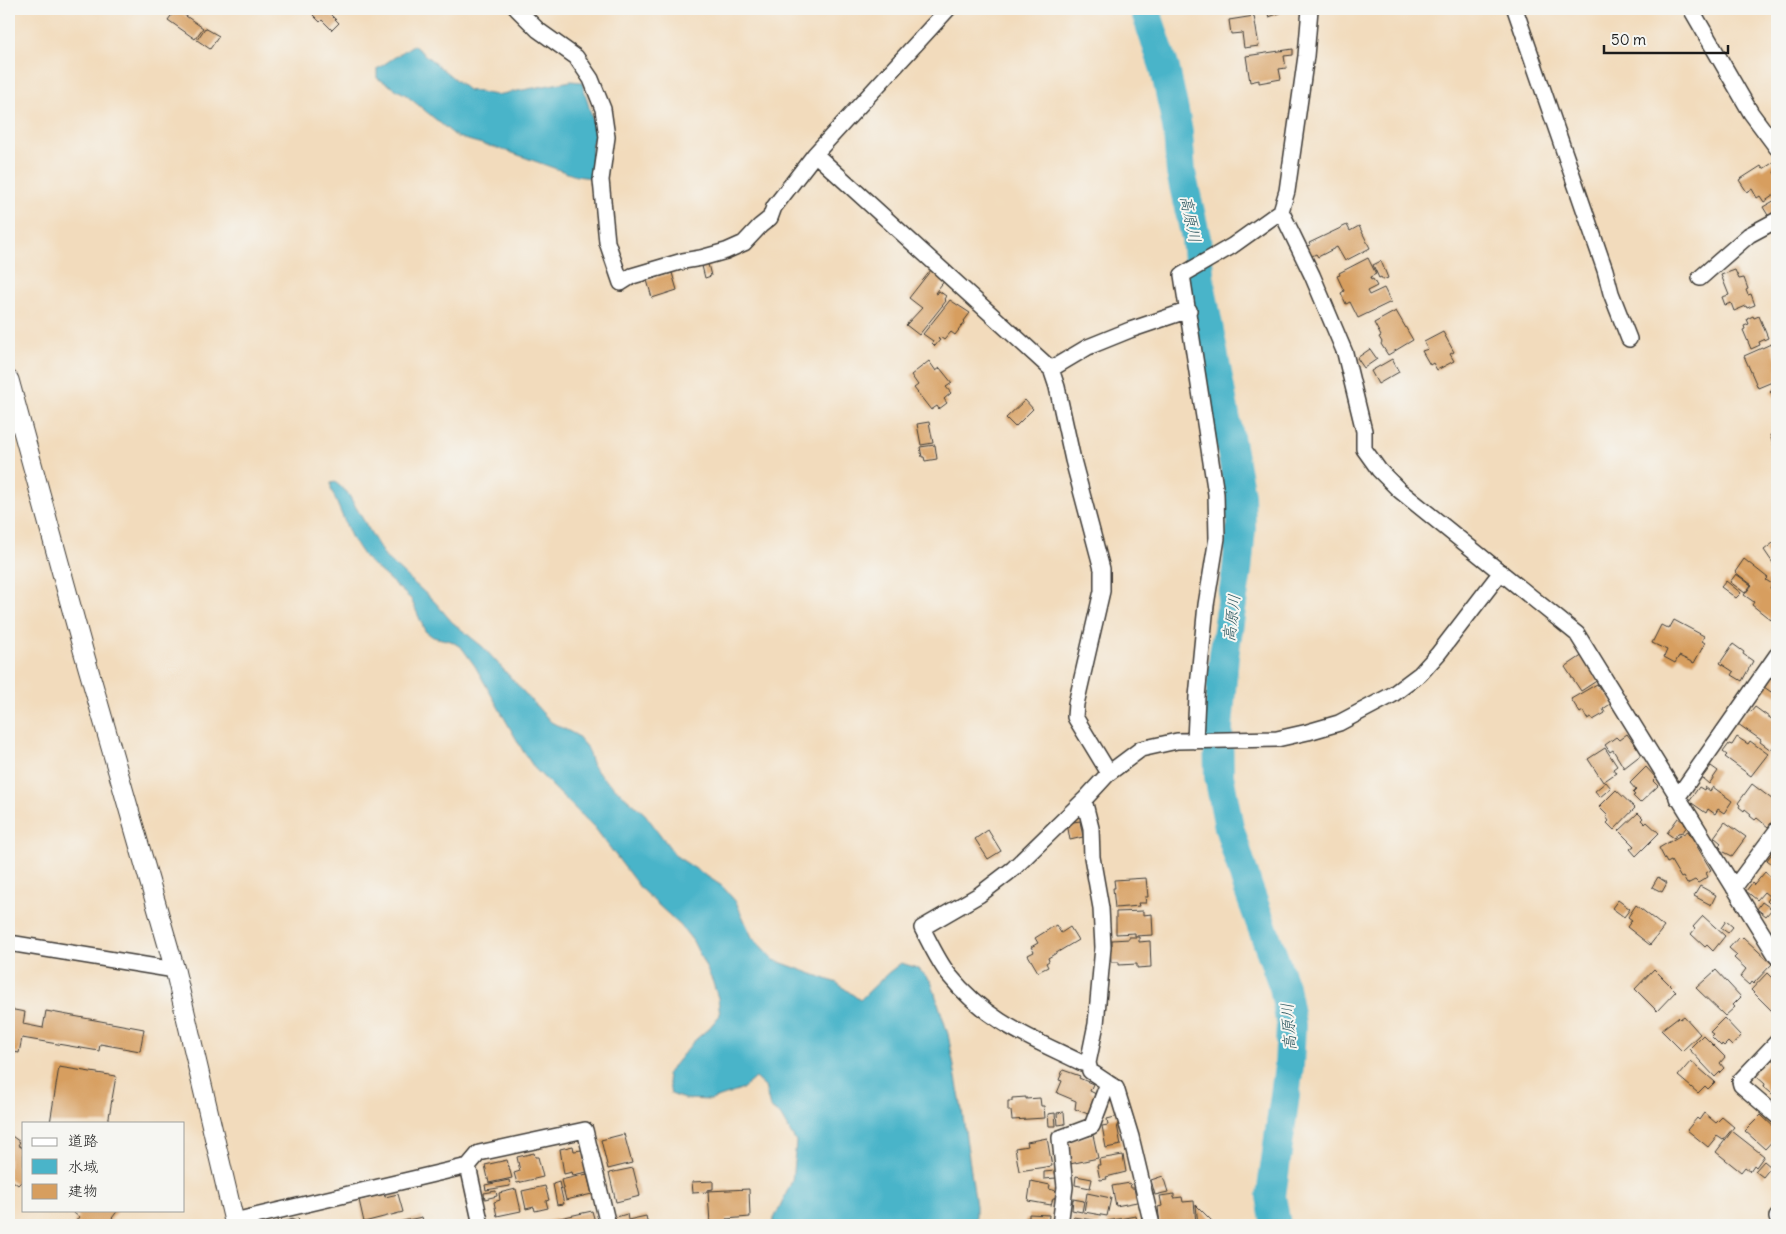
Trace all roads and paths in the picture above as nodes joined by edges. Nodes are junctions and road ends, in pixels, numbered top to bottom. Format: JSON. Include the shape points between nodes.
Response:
{"nodes":[{"id":1,"x":517,"y":9,"type":"edge"},
{"id":2,"x":948,"y":9,"type":"edge"},
{"id":3,"x":1310,"y":9,"type":"edge"},
{"id":4,"x":1516,"y":9,"type":"edge"},
{"id":5,"x":1691,"y":9,"type":"edge"},
{"id":6,"x":1777,"y":148,"type":"edge"},
{"id":7,"x":815,"y":154,"type":"junction"},
{"id":8,"x":1281,"y":211,"type":"junction"},
{"id":9,"x":1777,"y":220,"type":"edge"},
{"id":10,"x":1700,"y":278,"type":"dead end"},
{"id":11,"x":1189,"y":310,"type":"junction"},
{"id":12,"x":1628,"y":340,"type":"dead end"},
{"id":13,"x":1051,"y":369,"type":"junction"},
{"id":14,"x":9,"y":380,"type":"edge"},
{"id":15,"x":1501,"y":572,"type":"junction"},
{"id":16,"x":1776,"y":659,"type":"edge"},
{"id":17,"x":1195,"y":741,"type":"junction"},
{"id":18,"x":1110,"y":773,"type":"junction"},
{"id":19,"x":1677,"y":798,"type":"junction"},
{"id":20,"x":1084,"y":800,"type":"junction"},
{"id":21,"x":1777,"y":830,"type":"edge"},
{"id":22,"x":1734,"y":888,"type":"junction"},
{"id":23,"x":9,"y":943,"type":"edge"},
{"id":24,"x":1777,"y":957,"type":"edge"},
{"id":25,"x":175,"y":970,"type":"junction"},
{"id":26,"x":1777,"y":1042,"type":"edge"},
{"id":27,"x":1088,"y":1063,"type":"junction"},
{"id":28,"x":1108,"y":1083,"type":"junction"},
{"id":29,"x":1777,"y":1116,"type":"edge"},
{"id":30,"x":468,"y":1166,"type":"junction"},
{"id":31,"x":235,"y":1223,"type":"edge"},
{"id":32,"x":481,"y":1225,"type":"edge"},
{"id":33,"x":608,"y":1225,"type":"edge"},
{"id":34,"x":1060,"y":1225,"type":"edge"},
{"id":35,"x":1152,"y":1225,"type":"edge"}],
"edges":[{"from":1,"to":7,"type":"street","via":[[538,30],[576,57],[603,109],[607,137],[601,180],[605,225],[607,242],[621,283],[632,276],[726,251],[744,243],[770,218],[774,207]]},
{"from":2,"to":7,"type":"street"},
{"from":3,"to":8,"type":"street","via":[[1287,191]]},
{"from":4,"to":12,"type":"street"},
{"from":5,"to":6,"type":"street","via":[[1751,113]]},
{"from":7,"to":13,"type":"street"},
{"from":8,"to":11,"type":"street","via":[[1232,246],[1182,275]]},
{"from":8,"to":15,"type":"street","via":[[1344,353],[1364,431],[1364,449],[1379,470],[1400,490]]},
{"from":9,"to":10,"type":"street","via":[[1749,236]]},
{"from":11,"to":13,"type":"street","via":[[1088,347]]},
{"from":11,"to":17,"type":"street","via":[[1216,494],[1217,538],[1206,605]]},
{"from":13,"to":18,"type":"street","via":[[1102,569],[1102,591],[1075,717]]},
{"from":14,"to":25,"type":"street"},
{"from":15,"to":17,"type":"street","via":[[1438,654],[1420,674],[1392,695],[1339,723],[1277,739]]},
{"from":15,"to":19,"type":"street","via":[[1577,634]]},
{"from":16,"to":19,"type":"street"},
{"from":17,"to":18,"type":"street","via":[[1177,741],[1142,750]]},
{"from":18,"to":20,"type":"street"},
{"from":19,"to":22,"type":"street"},
{"from":20,"to":27,"type":"street","via":[[1091,828],[1104,947],[1096,1024]]},
{"from":20,"to":27,"type":"street","via":[[1006,874],[979,895],[922,928],[947,973],[985,1012],[1009,1028]]},
{"from":21,"to":22,"type":"street"},
{"from":22,"to":24,"type":"street"},
{"from":23,"to":25,"type":"street"},
{"from":25,"to":31,"type":"street"},
{"from":26,"to":29,"type":"street","via":[[1740,1081]]},
{"from":27,"to":28,"type":"street","via":[[1090,1071]]},
{"from":28,"to":34,"type":"street","via":[[1092,1126],[1060,1138],[1065,1187]]},
{"from":28,"to":35,"type":"street","via":[[1116,1088]]},
{"from":30,"to":31,"type":"street"},
{"from":30,"to":32,"type":"street"},
{"from":30,"to":33,"type":"street","via":[[479,1153],[586,1130]]}]}
